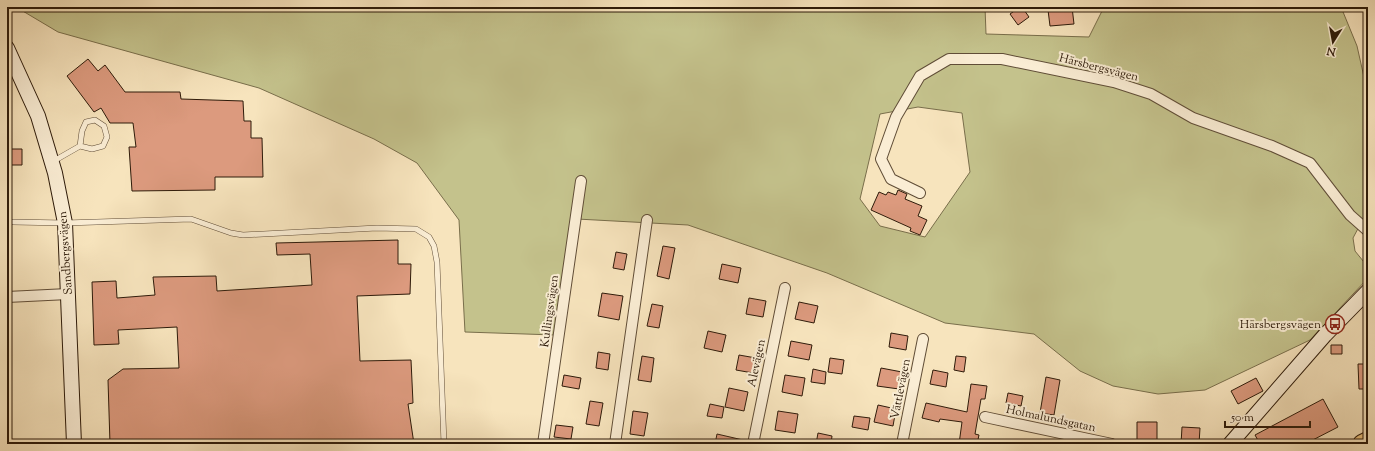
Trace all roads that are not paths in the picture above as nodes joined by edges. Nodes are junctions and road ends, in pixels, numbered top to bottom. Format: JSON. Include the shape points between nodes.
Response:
{"nodes":[{"id":1,"x":7,"y":48,"type":"edge"},
{"id":2,"x":80,"y":146,"type":"junction"},
{"id":3,"x":52,"y":163,"type":"junction"},
{"id":4,"x":581,"y":181,"type":"dead end"},
{"id":5,"x":920,"y":193,"type":"dead end"},
{"id":6,"x":647,"y":220,"type":"dead end"},
{"id":7,"x":13,"y":222,"type":"dead end"},
{"id":8,"x":65,"y":223,"type":"junction"},
{"id":9,"x":1368,"y":231,"type":"edge"},
{"id":10,"x":785,"y":288,"type":"dead end"},
{"id":11,"x":1368,"y":291,"type":"edge"},
{"id":12,"x":68,"y":294,"type":"junction"},
{"id":13,"x":7,"y":297,"type":"edge"},
{"id":14,"x":922,"y":339,"type":"dead end"},
{"id":15,"x":985,"y":417,"type":"dead end"},
{"id":16,"x":1368,"y":441,"type":"edge"},
{"id":17,"x":74,"y":444,"type":"edge"},
{"id":18,"x":444,"y":444,"type":"edge"},
{"id":19,"x":543,"y":444,"type":"edge"},
{"id":20,"x":615,"y":444,"type":"edge"},
{"id":21,"x":752,"y":444,"type":"edge"},
{"id":22,"x":902,"y":444,"type":"edge"},
{"id":23,"x":1112,"y":444,"type":"edge"},
{"id":24,"x":1230,"y":444,"type":"edge"},
{"id":25,"x":1362,"y":444,"type":"edge"}],
"edges":[{"from":1,"to":3,"type":"street","name":"Sandbergsvägen","via":[[38,116]]},
{"from":2,"to":2,"type":"lane","via":[[92,149],[103,146],[107,137],[104,126],[94,120],[86,122]]},
{"from":2,"to":3,"type":"lane"},
{"from":3,"to":8,"type":"street","name":"Sandbergsvägen"},
{"from":4,"to":19,"type":"street","name":"Kullingsvägen"},
{"from":5,"to":9,"type":"street","name":"Härsbergsvägen","via":[[891,179],[881,159],[896,117],[920,76],[949,59],[1002,59],[1114,82],[1151,94],[1193,118],[1272,146],[1310,163],[1350,215]]},
{"from":6,"to":20,"type":"street"},
{"from":7,"to":8,"type":"lane"},
{"from":8,"to":12,"type":"street","name":"Sandbergsvägen"},
{"from":8,"to":18,"type":"lane","via":[[190,219],[244,235],[377,228],[416,230],[429,237],[434,246],[437,262]]},
{"from":10,"to":21,"type":"street","name":"Alevägen"},
{"from":11,"to":24,"type":"street","via":[[1322,338]]},
{"from":12,"to":13,"type":"street"},
{"from":12,"to":17,"type":"street","name":"Sandbergsvägen"},
{"from":14,"to":22,"type":"street","name":"Vättlevägen"},
{"from":15,"to":23,"type":"street","name":"Holmalundsgatan"},
{"from":16,"to":25,"type":"highway"}]}
